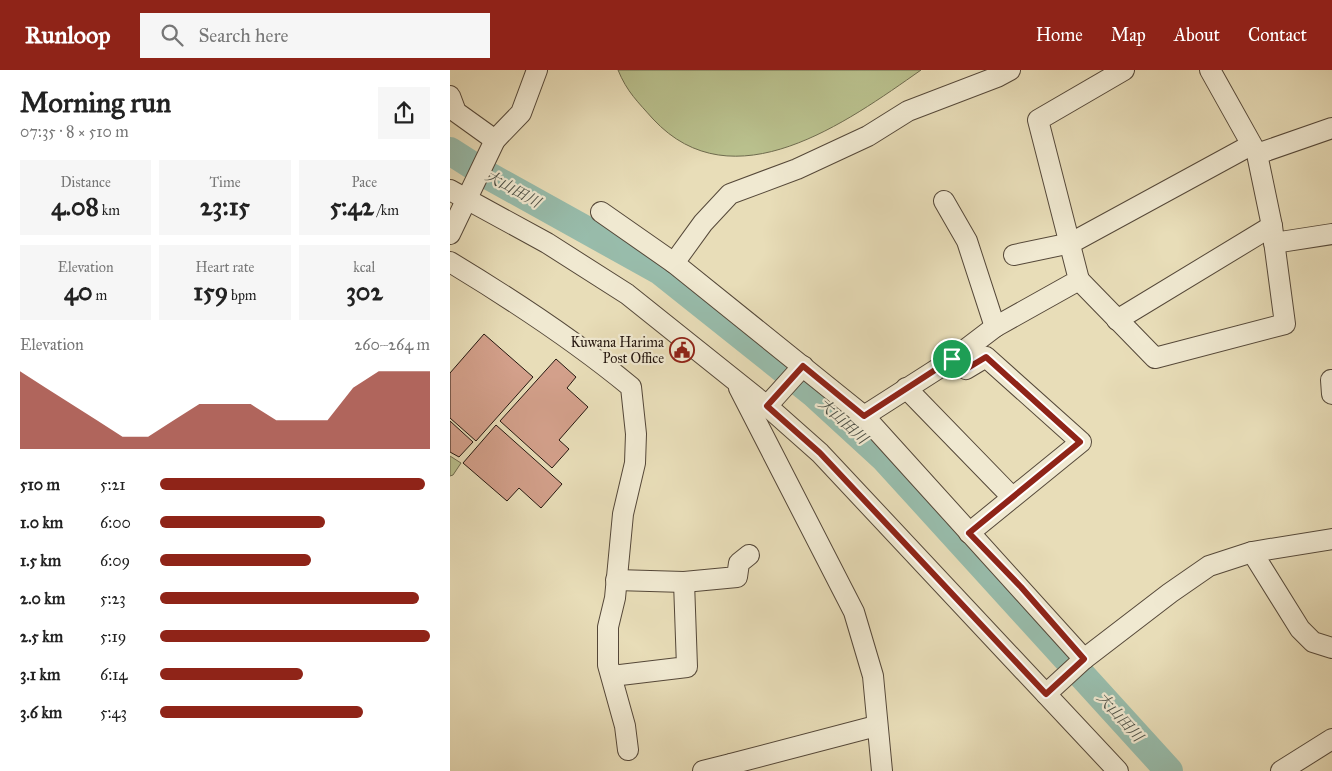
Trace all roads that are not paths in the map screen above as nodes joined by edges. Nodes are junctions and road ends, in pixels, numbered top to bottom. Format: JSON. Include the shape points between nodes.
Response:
{"nodes":[{"id":1,"x":537,"y":70,"type":"edge"},
{"id":2,"x":1010,"y":70,"type":"edge"},
{"id":3,"x":1124,"y":70,"type":"edge"},
{"id":4,"x":1210,"y":70,"type":"edge"},
{"id":5,"x":450,"y":96,"type":"edge"},
{"id":6,"x":1332,"y":128,"type":"edge"},
{"id":7,"x":490,"y":148,"type":"junction"},
{"id":8,"x":1254,"y":150,"type":"junction"},
{"id":9,"x":462,"y":194,"type":"edge"},
{"id":10,"x":944,"y":201,"type":"dead end"},
{"id":11,"x":601,"y":212,"type":"dead end"},
{"id":12,"x":450,"y":234,"type":"edge"},
{"id":13,"x":1332,"y":234,"type":"edge"},
{"id":14,"x":1273,"y":235,"type":"junction"},
{"id":15,"x":1071,"y":243,"type":"junction"},
{"id":16,"x":1014,"y":256,"type":"dead end"},
{"id":17,"x":450,"y":262,"type":"edge"},
{"id":18,"x":674,"y":263,"type":"junction"},
{"id":19,"x":1079,"y":280,"type":"junction"},
{"id":20,"x":1117,"y":320,"type":"junction"},
{"id":21,"x":995,"y":327,"type":"junction"},
{"id":22,"x":952,"y":359,"type":"junction"},
{"id":23,"x":800,"y":368,"type":"junction"},
{"id":24,"x":736,"y":382,"type":"junction"},
{"id":25,"x":906,"y":388,"type":"junction"},
{"id":26,"x":770,"y":402,"type":"junction"},
{"id":27,"x":864,"y":416,"type":"junction"},
{"id":28,"x":1012,"y":497,"type":"junction"},
{"id":29,"x":969,"y":533,"type":"junction"},
{"id":30,"x":1332,"y":539,"type":"edge"},
{"id":31,"x":1252,"y":552,"type":"junction"},
{"id":32,"x":748,"y":555,"type":"dead end"},
{"id":33,"x":616,"y":580,"type":"junction"},
{"id":34,"x":684,"y":582,"type":"junction"},
{"id":35,"x":1332,"y":648,"type":"edge"},
{"id":36,"x":1082,"y":661,"type":"junction"},
{"id":37,"x":612,"y":676,"type":"junction"},
{"id":38,"x":1049,"y":691,"type":"junction"},
{"id":39,"x":876,"y":726,"type":"junction"},
{"id":40,"x":1331,"y":740,"type":"edge"},
{"id":41,"x":628,"y":750,"type":"dead end"},
{"id":42,"x":732,"y":767,"type":"edge"},
{"id":43,"x":702,"y":771,"type":"edge"},
{"id":44,"x":882,"y":771,"type":"edge"},
{"id":45,"x":1118,"y":771,"type":"edge"},
{"id":46,"x":1281,"y":771,"type":"edge"}],
"edges":[{"from":1,"to":7,"type":"street","via":[[521,113]]},
{"from":2,"to":18,"type":"street","via":[[908,111],[868,136],[797,169],[730,194],[703,223]]},
{"from":3,"to":15,"type":"street","via":[[1038,120]]},
{"from":4,"to":8,"type":"street"},
{"from":5,"to":7,"type":"street","via":[[456,112]]},
{"from":6,"to":8,"type":"street"},
{"from":7,"to":9,"type":"street"},
{"from":8,"to":14,"type":"street"},
{"from":8,"to":15,"type":"street"},
{"from":9,"to":12,"type":"street"},
{"from":9,"to":24,"type":"street","via":[[547,242],[627,294]]},
{"from":10,"to":21,"type":"street","via":[[967,241]]},
{"from":11,"to":18,"type":"street"},
{"from":13,"to":14,"type":"street"},
{"from":14,"to":20,"type":"street"},
{"from":14,"to":20,"type":"street","via":[[1284,324],[1155,358]]},
{"from":15,"to":16,"type":"street"},
{"from":15,"to":19,"type":"street"},
{"from":17,"to":33,"type":"street","via":[[524,307],[631,388],[636,434],[635,463],[623,514]]},
{"from":18,"to":23,"type":"street"},
{"from":19,"to":20,"type":"street"},
{"from":19,"to":21,"type":"street"},
{"from":21,"to":22,"type":"street"},
{"from":22,"to":25,"type":"street"},
{"from":22,"to":28,"type":"street","via":[[966,369],[986,357],[1080,442]]},
{"from":23,"to":26,"type":"street"},
{"from":23,"to":27,"type":"street"},
{"from":24,"to":26,"type":"street"},
{"from":24,"to":39,"type":"street","via":[[854,612],[873,676]]},
{"from":25,"to":27,"type":"street"},
{"from":25,"to":28,"type":"street"},
{"from":26,"to":38,"type":"street"},
{"from":27,"to":29,"type":"street"},
{"from":28,"to":29,"type":"street"},
{"from":29,"to":36,"type":"street","via":[[1021,587]]},
{"from":30,"to":31,"type":"street"},
{"from":31,"to":35,"type":"street","via":[[1300,629],[1313,642]]},
{"from":31,"to":36,"type":"street","via":[[1209,566]]},
{"from":32,"to":34,"type":"street","via":[[739,562],[737,577]]},
{"from":33,"to":34,"type":"street"},
{"from":33,"to":37,"type":"street","via":[[608,627],[608,664]]},
{"from":34,"to":37,"type":"street","via":[[687,667]]},
{"from":36,"to":38,"type":"street"},
{"from":37,"to":41,"type":"street"},
{"from":38,"to":45,"type":"street"},
{"from":39,"to":42,"type":"street"},
{"from":39,"to":44,"type":"street"},
{"from":40,"to":46,"type":"street"},
{"from":42,"to":43,"type":"street"}]}
